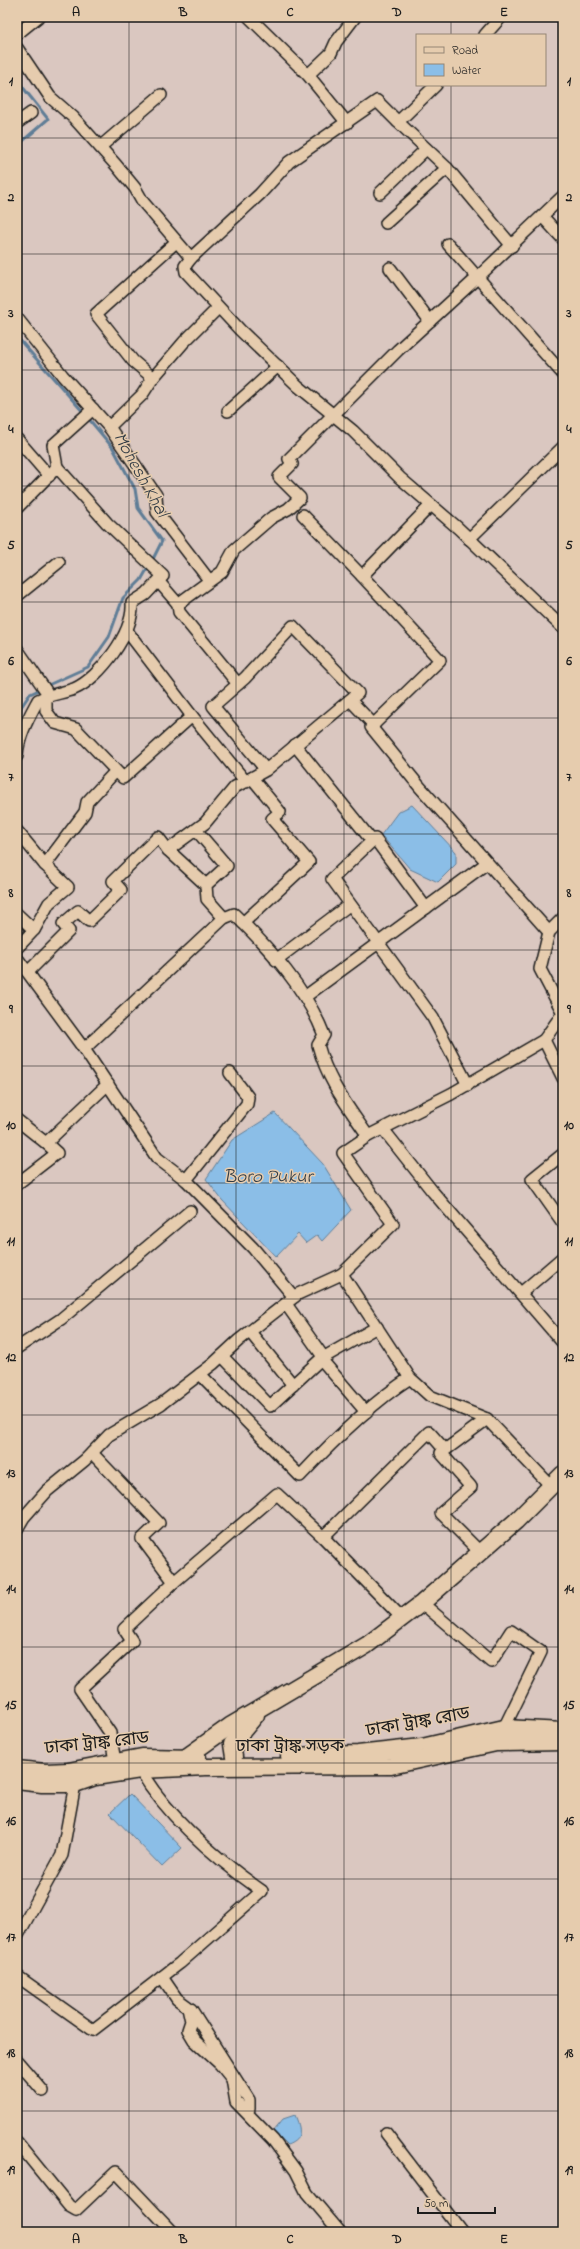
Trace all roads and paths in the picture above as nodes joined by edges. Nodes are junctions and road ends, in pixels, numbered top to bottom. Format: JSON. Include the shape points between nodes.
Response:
{"nodes":[{"id":1,"x":38,"y":17,"type":"edge"},
{"id":2,"x":249,"y":17,"type":"edge"},
{"id":3,"x":355,"y":17,"type":"edge"},
{"id":4,"x":501,"y":17,"type":"edge"},
{"id":5,"x":17,"y":34,"type":"edge"},
{"id":6,"x":486,"y":34,"type":"edge"},
{"id":7,"x":17,"y":48,"type":"edge"},
{"id":8,"x":308,"y":75,"type":"junction"},
{"id":9,"x":435,"y":86,"type":"edge"},
{"id":10,"x":161,"y":95,"type":"dead end"},
{"id":11,"x":31,"y":113,"type":"dead end"},
{"id":12,"x":398,"y":122,"type":"junction"},
{"id":13,"x":17,"y":123,"type":"edge"},
{"id":14,"x":347,"y":123,"type":"junction"},
{"id":15,"x":100,"y":147,"type":"junction"},
{"id":16,"x":426,"y":149,"type":"junction"},
{"id":17,"x":447,"y":168,"type":"junction"},
{"id":18,"x":380,"y":193,"type":"dead end"},
{"id":19,"x":563,"y":196,"type":"edge"},
{"id":20,"x":542,"y":216,"type":"junction"},
{"id":21,"x":386,"y":222,"type":"dead end"},
{"id":22,"x":563,"y":238,"type":"edge"},
{"id":23,"x":176,"y":242,"type":"junction"},
{"id":24,"x":448,"y":244,"type":"dead end"},
{"id":25,"x":512,"y":246,"type":"junction"},
{"id":26,"x":191,"y":258,"type":"junction"},
{"id":27,"x":390,"y":268,"type":"dead end"},
{"id":28,"x":477,"y":278,"type":"junction"},
{"id":29,"x":218,"y":308,"type":"junction"},
{"id":30,"x":17,"y":318,"type":"edge"},
{"id":31,"x":430,"y":321,"type":"junction"},
{"id":32,"x":278,"y":366,"type":"junction"},
{"id":33,"x":563,"y":374,"type":"edge"},
{"id":34,"x":153,"y":378,"type":"junction"},
{"id":35,"x":93,"y":409,"type":"junction"},
{"id":36,"x":228,"y":411,"type":"dead end"},
{"id":37,"x":332,"y":415,"type":"junction"},
{"id":38,"x":109,"y":427,"type":"junction"},
{"id":39,"x":17,"y":439,"type":"edge"},
{"id":40,"x":563,"y":447,"type":"edge"},
{"id":41,"x":57,"y":467,"type":"junction"},
{"id":42,"x":49,"y":476,"type":"junction"},
{"id":43,"x":431,"y":505,"type":"junction"},
{"id":44,"x":17,"y":508,"type":"edge"},
{"id":45,"x":304,"y":515,"type":"dead end"},
{"id":46,"x":469,"y":539,"type":"junction"},
{"id":47,"x":59,"y":562,"type":"dead end"},
{"id":48,"x":362,"y":576,"type":"junction"},
{"id":49,"x":209,"y":580,"type":"junction"},
{"id":50,"x":159,"y":582,"type":"junction"},
{"id":51,"x":17,"y":596,"type":"edge"},
{"id":52,"x":178,"y":604,"type":"junction"},
{"id":53,"x":563,"y":628,"type":"edge"},
{"id":54,"x":127,"y":631,"type":"junction"},
{"id":55,"x":18,"y":652,"type":"edge"},
{"id":56,"x":238,"y":684,"type":"junction"},
{"id":57,"x":47,"y":696,"type":"junction"},
{"id":58,"x":350,"y":700,"type":"junction"},
{"id":59,"x":192,"y":716,"type":"junction"},
{"id":60,"x":374,"y":725,"type":"junction"},
{"id":61,"x":295,"y":745,"type":"junction"},
{"id":62,"x":17,"y":756,"type":"edge"},
{"id":63,"x":266,"y":770,"type":"junction"},
{"id":64,"x":115,"y":772,"type":"junction"},
{"id":65,"x":249,"y":780,"type":"junction"},
{"id":66,"x":196,"y":830,"type":"junction"},
{"id":67,"x":17,"y":831,"type":"edge"},
{"id":68,"x":372,"y":841,"type":"junction"},
{"id":69,"x":168,"y":850,"type":"junction"},
{"id":70,"x":487,"y":863,"type":"junction"},
{"id":71,"x":45,"y":866,"type":"junction"},
{"id":72,"x":206,"y":885,"type":"junction"},
{"id":73,"x":349,"y":905,"type":"junction"},
{"id":74,"x":426,"y":908,"type":"junction"},
{"id":75,"x":17,"y":914,"type":"edge"},
{"id":76,"x":224,"y":918,"type":"junction"},
{"id":77,"x":563,"y":918,"type":"edge"},
{"id":78,"x":243,"y":922,"type":"junction"},
{"id":79,"x":34,"y":930,"type":"junction"},
{"id":80,"x":549,"y":932,"type":"junction"},
{"id":81,"x":378,"y":943,"type":"junction"},
{"id":82,"x":17,"y":948,"type":"edge"},
{"id":83,"x":17,"y":958,"type":"edge"},
{"id":84,"x":276,"y":960,"type":"junction"},
{"id":85,"x":28,"y":972,"type":"junction"},
{"id":86,"x":306,"y":996,"type":"junction"},
{"id":87,"x":563,"y":1013,"type":"edge"},
{"id":88,"x":544,"y":1040,"type":"junction"},
{"id":89,"x":84,"y":1049,"type":"junction"},
{"id":90,"x":230,"y":1073,"type":"dead end"},
{"id":91,"x":563,"y":1078,"type":"edge"},
{"id":92,"x":108,"y":1084,"type":"junction"},
{"id":93,"x":468,"y":1085,"type":"junction"},
{"id":94,"x":17,"y":1120,"type":"edge"},
{"id":95,"x":383,"y":1129,"type":"junction"},
{"id":96,"x":368,"y":1136,"type":"junction"},
{"id":97,"x":46,"y":1143,"type":"junction"},
{"id":98,"x":563,"y":1154,"type":"edge"},
{"id":99,"x":186,"y":1180,"type":"junction"},
{"id":100,"x":17,"y":1184,"type":"edge"},
{"id":101,"x":190,"y":1211,"type":"dead end"},
{"id":102,"x":562,"y":1219,"type":"edge"},
{"id":103,"x":563,"y":1257,"type":"edge"},
{"id":104,"x":342,"y":1274,"type":"junction"},
{"id":105,"x":521,"y":1294,"type":"junction"},
{"id":106,"x":290,"y":1300,"type":"junction"},
{"id":107,"x":377,"y":1327,"type":"junction"},
{"id":108,"x":250,"y":1332,"type":"junction"},
{"id":109,"x":563,"y":1343,"type":"edge"},
{"id":110,"x":17,"y":1348,"type":"edge"},
{"id":111,"x":222,"y":1356,"type":"junction"},
{"id":112,"x":322,"y":1359,"type":"junction"},
{"id":113,"x":200,"y":1374,"type":"junction"},
{"id":114,"x":410,"y":1378,"type":"junction"},
{"id":115,"x":293,"y":1385,"type":"junction"},
{"id":116,"x":366,"y":1412,"type":"junction"},
{"id":117,"x":487,"y":1419,"type":"junction"},
{"id":118,"x":445,"y":1450,"type":"junction"},
{"id":119,"x":92,"y":1453,"type":"junction"},
{"id":120,"x":563,"y":1474,"type":"edge"},
{"id":121,"x":551,"y":1486,"type":"junction"},
{"id":122,"x":17,"y":1529,"type":"edge"},
{"id":123,"x":323,"y":1537,"type":"junction"},
{"id":124,"x":480,"y":1552,"type":"junction"},
{"id":125,"x":174,"y":1582,"type":"junction"},
{"id":126,"x":422,"y":1603,"type":"junction"},
{"id":127,"x":402,"y":1618,"type":"junction"},
{"id":128,"x":264,"y":1706,"type":"junction"},
{"id":129,"x":504,"y":1728,"type":"junction"},
{"id":130,"x":563,"y":1731,"type":"edge"},
{"id":131,"x":563,"y":1742,"type":"edge"},
{"id":132,"x":234,"y":1757,"type":"junction"},
{"id":133,"x":116,"y":1761,"type":"junction"},
{"id":134,"x":181,"y":1764,"type":"junction"},
{"id":135,"x":17,"y":1769,"type":"edge"},
{"id":136,"x":140,"y":1770,"type":"junction"},
{"id":137,"x":17,"y":1781,"type":"edge"},
{"id":138,"x":75,"y":1784,"type":"junction"},
{"id":139,"x":17,"y":1937,"type":"edge"},
{"id":140,"x":165,"y":1975,"type":"junction"},
{"id":141,"x":17,"y":1976,"type":"edge"},
{"id":142,"x":17,"y":2061,"type":"edge"},
{"id":143,"x":43,"y":2091,"type":"dead end"},
{"id":144,"x":249,"y":2109,"type":"dead end"},
{"id":145,"x":386,"y":2133,"type":"dead end"},
{"id":146,"x":17,"y":2142,"type":"edge"},
{"id":147,"x":336,"y":2231,"type":"edge"},
{"id":148,"x":173,"y":2232,"type":"edge"},
{"id":149,"x":462,"y":2232,"type":"edge"}],
"edges":[{"from":1,"to":5,"type":"street"},
{"from":2,"to":8,"type":"street"},
{"from":3,"to":8,"type":"street","via":[[331,53]]},
{"from":4,"to":6,"type":"street"},
{"from":7,"to":15,"type":"street","via":[[50,97],[73,117]]},
{"from":8,"to":14,"type":"street"},
{"from":9,"to":12,"type":"street"},
{"from":10,"to":15,"type":"street"},
{"from":11,"to":13,"type":"street"},
{"from":12,"to":14,"type":"street","via":[[376,102]]},
{"from":12,"to":16,"type":"street"},
{"from":14,"to":26,"type":"street","via":[[289,162],[260,194]]},
{"from":15,"to":23,"type":"street"},
{"from":16,"to":17,"type":"street"},
{"from":16,"to":18,"type":"street"},
{"from":17,"to":21,"type":"street"},
{"from":17,"to":25,"type":"street"},
{"from":19,"to":20,"type":"street"},
{"from":20,"to":22,"type":"street"},
{"from":20,"to":25,"type":"street"},
{"from":23,"to":26,"type":"street"},
{"from":23,"to":34,"type":"street","via":[[96,314],[133,361]]},
{"from":24,"to":28,"type":"street"},
{"from":25,"to":28,"type":"street"},
{"from":26,"to":29,"type":"street","via":[[185,266],[186,272]]},
{"from":27,"to":31,"type":"street"},
{"from":28,"to":31,"type":"street"},
{"from":28,"to":33,"type":"street"},
{"from":29,"to":32,"type":"street"},
{"from":29,"to":34,"type":"street"},
{"from":30,"to":35,"type":"street"},
{"from":31,"to":37,"type":"street"},
{"from":32,"to":36,"type":"street"},
{"from":32,"to":37,"type":"street","via":[[310,398]]},
{"from":34,"to":38,"type":"street","via":[[142,395]]},
{"from":35,"to":38,"type":"street"},
{"from":35,"to":41,"type":"street","via":[[53,445]]},
{"from":37,"to":43,"type":"street","via":[[353,431]]},
{"from":37,"to":49,"type":"street","via":[[289,459],[292,464],[279,476],[300,498],[288,509],[271,518],[234,550],[222,572]]},
{"from":38,"to":49,"type":"street","via":[[156,495],[157,512]]},
{"from":39,"to":42,"type":"street"},
{"from":40,"to":46,"type":"street"},
{"from":41,"to":42,"type":"street"},
{"from":41,"to":50,"type":"street","via":[[107,523],[163,576]]},
{"from":42,"to":44,"type":"street"},
{"from":43,"to":46,"type":"street"},
{"from":43,"to":48,"type":"street"},
{"from":45,"to":48,"type":"street"},
{"from":46,"to":53,"type":"street"},
{"from":47,"to":51,"type":"street"},
{"from":48,"to":60,"type":"street","via":[[440,660]]},
{"from":49,"to":52,"type":"street"},
{"from":50,"to":52,"type":"street"},
{"from":50,"to":54,"type":"street","via":[[132,603],[133,609]]},
{"from":52,"to":56,"type":"street","via":[[179,612]]},
{"from":54,"to":57,"type":"street","via":[[104,664],[88,681],[73,689]]},
{"from":54,"to":59,"type":"street"},
{"from":55,"to":57,"type":"street"},
{"from":56,"to":58,"type":"street","via":[[293,626],[358,693]]},
{"from":56,"to":63,"type":"street","via":[[213,706]]},
{"from":57,"to":62,"type":"street","via":[[38,700],[27,721]]},
{"from":57,"to":64,"type":"street","via":[[46,711],[55,723],[76,728]]},
{"from":58,"to":60,"type":"street"},
{"from":58,"to":61,"type":"street"},
{"from":59,"to":64,"type":"street","via":[[123,778]]},
{"from":59,"to":65,"type":"street"},
{"from":60,"to":70,"type":"street","via":[[371,727]]},
{"from":61,"to":63,"type":"street"},
{"from":61,"to":68,"type":"street"},
{"from":63,"to":65,"type":"street"},
{"from":64,"to":71,"type":"street","via":[[87,802],[85,812]]},
{"from":65,"to":66,"type":"street","via":[[235,787]]},
{"from":65,"to":78,"type":"street","via":[[280,812],[272,819],[309,862]]},
{"from":66,"to":69,"type":"street"},
{"from":66,"to":72,"type":"street","via":[[227,866]]},
{"from":67,"to":71,"type":"street"},
{"from":68,"to":73,"type":"street","via":[[332,879]]},
{"from":68,"to":74,"type":"street","via":[[375,839]]},
{"from":69,"to":72,"type":"street"},
{"from":69,"to":85,"type":"street","via":[[158,836],[113,881],[121,890],[89,921],[78,911],[63,924],[69,932]]},
{"from":70,"to":74,"type":"street"},
{"from":70,"to":80,"type":"street"},
{"from":71,"to":79,"type":"street","via":[[68,887],[49,903]]},
{"from":72,"to":76,"type":"street","via":[[207,899]]},
{"from":73,"to":81,"type":"street"},
{"from":73,"to":84,"type":"street"},
{"from":74,"to":81,"type":"street"},
{"from":75,"to":79,"type":"street"},
{"from":76,"to":78,"type":"street","via":[[234,914]]},
{"from":76,"to":89,"type":"street"},
{"from":77,"to":80,"type":"street"},
{"from":78,"to":84,"type":"street"},
{"from":79,"to":82,"type":"street"},
{"from":80,"to":87,"type":"street","via":[[540,970]]},
{"from":81,"to":86,"type":"street"},
{"from":81,"to":93,"type":"street","via":[[433,1018]]},
{"from":83,"to":85,"type":"street"},
{"from":84,"to":86,"type":"street"},
{"from":85,"to":89,"type":"street"},
{"from":86,"to":96,"type":"street","via":[[324,1035],[318,1045],[324,1066],[339,1096]]},
{"from":87,"to":88,"type":"street"},
{"from":88,"to":91,"type":"street"},
{"from":88,"to":93,"type":"street"},
{"from":89,"to":92,"type":"street"},
{"from":90,"to":99,"type":"street","via":[[248,1097],[247,1104]]},
{"from":92,"to":97,"type":"street"},
{"from":92,"to":99,"type":"street","via":[[157,1158]]},
{"from":93,"to":95,"type":"street"},
{"from":94,"to":97,"type":"street"},
{"from":95,"to":96,"type":"street"},
{"from":95,"to":105,"type":"street","via":[[433,1192]]},
{"from":96,"to":104,"type":"street","via":[[343,1153],[393,1224]]},
{"from":97,"to":100,"type":"street","via":[[57,1153]]},
{"from":98,"to":102,"type":"street","via":[[532,1179]]},
{"from":99,"to":106,"type":"street","via":[[253,1248]]},
{"from":101,"to":110,"type":"street","via":[[61,1319]]},
{"from":103,"to":105,"type":"street"},
{"from":104,"to":106,"type":"street"},
{"from":104,"to":107,"type":"street"},
{"from":105,"to":109,"type":"street"},
{"from":106,"to":108,"type":"street"},
{"from":106,"to":112,"type":"street"},
{"from":107,"to":112,"type":"street"},
{"from":107,"to":114,"type":"street"},
{"from":108,"to":111,"type":"street"},
{"from":108,"to":115,"type":"street"},
{"from":111,"to":113,"type":"street"},
{"from":111,"to":115,"type":"street","via":[[270,1406]]},
{"from":112,"to":115,"type":"street"},
{"from":112,"to":116,"type":"street"},
{"from":113,"to":116,"type":"street","via":[[300,1476]]},
{"from":113,"to":119,"type":"street","via":[[147,1414],[109,1435]]},
{"from":114,"to":116,"type":"street","via":[[382,1396]]},
{"from":114,"to":117,"type":"street","via":[[430,1396]]},
{"from":117,"to":118,"type":"street"},
{"from":117,"to":121,"type":"street"},
{"from":118,"to":123,"type":"street","via":[[429,1432]]},
{"from":118,"to":124,"type":"street","via":[[441,1453],[471,1487],[441,1513]]},
{"from":119,"to":122,"type":"street","via":[[47,1491]]},
{"from":119,"to":125,"type":"street","via":[[159,1523],[142,1539]]},
{"from":120,"to":121,"type":"main road"},
{"from":121,"to":124,"type":"main road"},
{"from":123,"to":125,"type":"street","via":[[277,1494]]},
{"from":123,"to":127,"type":"street"},
{"from":124,"to":126,"type":"main road"},
{"from":125,"to":133,"type":"street","via":[[124,1629],[132,1641],[80,1689],[110,1733]]},
{"from":126,"to":127,"type":"main road"},
{"from":126,"to":129,"type":"street","via":[[491,1662],[511,1632],[541,1652]]},
{"from":127,"to":128,"type":"main road","via":[[367,1645]]},
{"from":128,"to":132,"type":"main road","via":[[232,1744]]},
{"from":128,"to":134,"type":"main road","via":[[230,1726]]},
{"from":129,"to":130,"type":"main road","name":"ঢাকা ট্রাঙ্ক রোড"},
{"from":129,"to":132,"type":"main road","name":"ঢাকা ট্রাঙ্ক রোড","via":[[422,1747],[358,1754]]},
{"from":131,"to":134,"type":"main road","name":"ঢাকা ট্রাঙ্ক সড়ক","via":[[496,1743],[391,1766]]},
{"from":132,"to":134,"type":"main road","name":"ঢাকা ট্রাঙ্ক রোড"},
{"from":133,"to":134,"type":"main road","name":"ঢাকা ট্রাঙ্ক রোড","via":[[142,1757]]},
{"from":133,"to":135,"type":"main road","name":"ঢাকা ট্রাঙ্ক রোড","via":[[68,1771]]},
{"from":134,"to":136,"type":"main road","name":"ঢাকা ট্রাঙ্ক সড়ক"},
{"from":136,"to":138,"type":"main road","name":"ঢাকা ট্রাঙ্ক সড়ক","via":[[95,1777]]},
{"from":136,"to":140,"type":"street","via":[[154,1792],[212,1852],[262,1891]]},
{"from":137,"to":138,"type":"main road","name":"ঢাকা ট্রাঙ্ক সড়ক"},
{"from":138,"to":139,"type":"street","via":[[62,1855]]},
{"from":140,"to":141,"type":"street","via":[[93,2030]]},
{"from":140,"to":144,"type":"street","via":[[236,2078],[248,2100]]},
{"from":140,"to":147,"type":"street","via":[[177,1999],[188,2007],[191,2021],[188,2030],[194,2040],[232,2079],[236,2102],[273,2140],[296,2171],[307,2193]]},
{"from":142,"to":143,"type":"street"},
{"from":145,"to":149,"type":"street"},
{"from":146,"to":148,"type":"street","via":[[69,2206],[76,2210],[116,2172]]}]}
